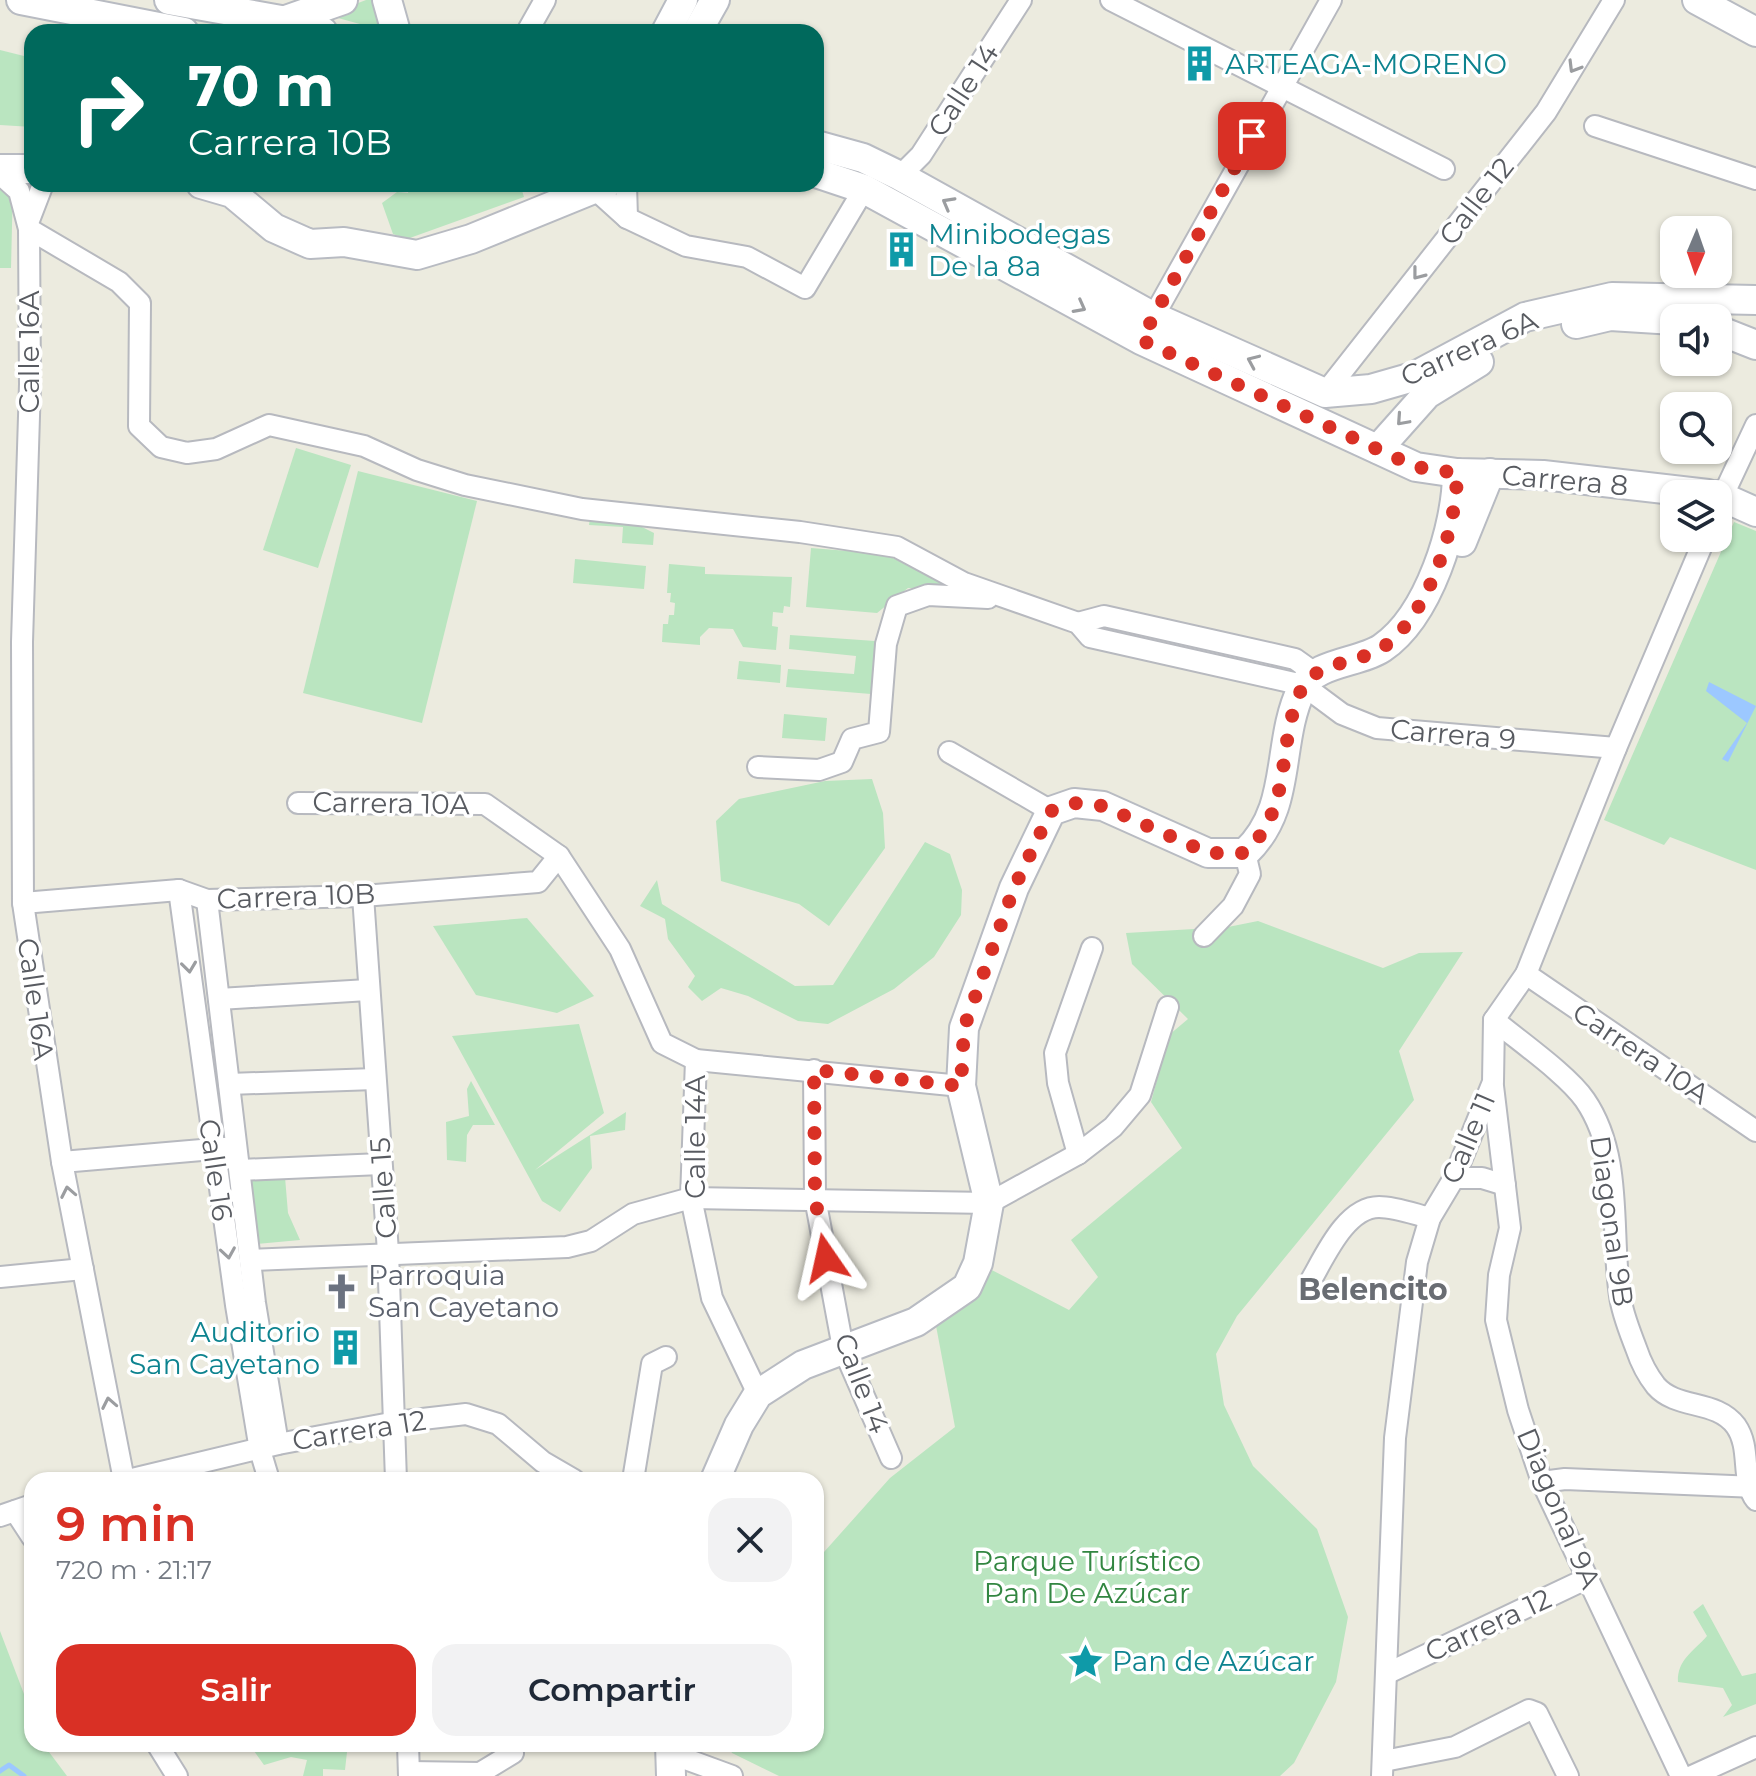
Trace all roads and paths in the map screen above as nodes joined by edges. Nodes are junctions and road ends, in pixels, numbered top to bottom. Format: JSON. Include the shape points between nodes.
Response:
{"nodes":[{"id":1,"x":21,"y":0,"type":"edge"},
{"id":2,"x":169,"y":0,"type":"edge"},
{"id":3,"x":343,"y":0,"type":"edge"},
{"id":4,"x":387,"y":0,"type":"edge"},
{"id":5,"x":545,"y":0,"type":"edge"},
{"id":6,"x":683,"y":0,"type":"edge"},
{"id":7,"x":715,"y":0,"type":"edge"},
{"id":8,"x":1021,"y":0,"type":"edge"},
{"id":9,"x":1111,"y":0,"type":"edge"},
{"id":10,"x":1331,"y":0,"type":"edge"},
{"id":11,"x":1614,"y":0,"type":"edge"},
{"id":12,"x":1697,"y":0,"type":"edge"},
{"id":13,"x":143,"y":24,"type":"edge"},
{"id":14,"x":271,"y":24,"type":"edge"},
{"id":15,"x":284,"y":24,"type":"edge"},
{"id":16,"x":394,"y":24,"type":"edge"},
{"id":17,"x":532,"y":24,"type":"edge"},
{"id":18,"x":670,"y":24,"type":"edge"},
{"id":19,"x":702,"y":24,"type":"edge"},
{"id":20,"x":1756,"y":32,"type":"edge"},
{"id":21,"x":1280,"y":85,"type":"junction"},
{"id":22,"x":1595,"y":126,"type":"dead end"},
{"id":23,"x":824,"y":147,"type":"edge"},
{"id":24,"x":1444,"y":169,"type":"dead end"},
{"id":25,"x":24,"y":170,"type":"edge"},
{"id":26,"x":0,"y":171,"type":"edge"},
{"id":27,"x":824,"y":176,"type":"edge"},
{"id":28,"x":900,"y":176,"type":"junction"},
{"id":29,"x":1756,"y":179,"type":"edge"},
{"id":30,"x":864,"y":189,"type":"junction"},
{"id":31,"x":40,"y":192,"type":"edge"},
{"id":32,"x":229,"y":192,"type":"edge"},
{"id":33,"x":588,"y":192,"type":"edge"},
{"id":34,"x":605,"y":192,"type":"edge"},
{"id":35,"x":626,"y":192,"type":"edge"},
{"id":36,"x":627,"y":218,"type":"junction"},
{"id":37,"x":28,"y":226,"type":"junction"},
{"id":38,"x":1756,"y":300,"type":"edge"},
{"id":39,"x":1660,"y":319,"type":"edge"},
{"id":40,"x":1146,"y":328,"type":"junction"},
{"id":41,"x":1732,"y":336,"type":"edge"},
{"id":42,"x":1756,"y":345,"type":"edge"},
{"id":43,"x":1420,"y":385,"type":"junction"},
{"id":44,"x":1325,"y":393,"type":"junction"},
{"id":45,"x":1756,"y":425,"type":"edge"},
{"id":46,"x":1378,"y":449,"type":"junction"},
{"id":47,"x":1457,"y":473,"type":"junction"},
{"id":48,"x":1490,"y":473,"type":"junction"},
{"id":49,"x":1726,"y":480,"type":"edge"},
{"id":50,"x":1660,"y":491,"type":"edge"},
{"id":51,"x":1732,"y":504,"type":"edge"},
{"id":52,"x":1756,"y":512,"type":"edge"},
{"id":53,"x":1699,"y":552,"type":"edge"},
{"id":54,"x":1012,"y":600,"type":"junction"},
{"id":55,"x":1309,"y":680,"type":"junction"},
{"id":56,"x":1616,"y":748,"type":"junction"},
{"id":57,"x":949,"y":752,"type":"dead end"},
{"id":58,"x":758,"y":767,"type":"dead end"},
{"id":59,"x":298,"y":803,"type":"dead end"},
{"id":60,"x":485,"y":804,"type":"joint"},
{"id":61,"x":1051,"y":811,"type":"junction"},
{"id":62,"x":1245,"y":853,"type":"junction"},
{"id":63,"x":559,"y":856,"type":"junction"},
{"id":64,"x":179,"y":890,"type":"junction"},
{"id":65,"x":363,"y":896,"type":"junction"},
{"id":66,"x":207,"y":900,"type":"junction"},
{"id":67,"x":23,"y":903,"type":"junction"},
{"id":68,"x":1204,"y":936,"type":"dead end"},
{"id":69,"x":1092,"y":948,"type":"dead end"},
{"id":70,"x":1526,"y":974,"type":"junction"},
{"id":71,"x":368,"y":990,"type":"junction"},
{"id":72,"x":219,"y":999,"type":"junction"},
{"id":73,"x":1168,"y":1007,"type":"dead end"},
{"id":74,"x":1494,"y":1020,"type":"junction"},
{"id":75,"x":696,"y":1060,"type":"junction"},
{"id":76,"x":814,"y":1070,"type":"junction"},
{"id":77,"x":375,"y":1079,"type":"junction"},
{"id":78,"x":1493,"y":1082,"type":"junction"},
{"id":79,"x":229,"y":1084,"type":"junction"},
{"id":80,"x":961,"y":1086,"type":"junction"},
{"id":81,"x":1756,"y":1131,"type":"edge"},
{"id":82,"x":237,"y":1147,"type":"junction"},
{"id":83,"x":212,"y":1149,"type":"junction"},
{"id":84,"x":1078,"y":1154,"type":"junction"},
{"id":85,"x":62,"y":1162,"type":"junction"},
{"id":86,"x":381,"y":1164,"type":"junction"},
{"id":87,"x":240,"y":1170,"type":"junction"},
{"id":88,"x":1454,"y":1178,"type":"junction"},
{"id":89,"x":1505,"y":1185,"type":"junction"},
{"id":90,"x":691,"y":1198,"type":"junction"},
{"id":91,"x":815,"y":1198,"type":"junction"},
{"id":92,"x":989,"y":1203,"type":"junction"},
{"id":93,"x":1430,"y":1218,"type":"junction"},
{"id":94,"x":388,"y":1252,"type":"junction"},
{"id":95,"x":251,"y":1260,"type":"junction"},
{"id":96,"x":83,"y":1269,"type":"junction"},
{"id":97,"x":0,"y":1277,"type":"edge"},
{"id":98,"x":1311,"y":1280,"type":"dead end"},
{"id":99,"x":246,"y":1304,"type":"junction"},
{"id":100,"x":843,"y":1348,"type":"junction"},
{"id":101,"x":666,"y":1357,"type":"dead end"},
{"id":102,"x":758,"y":1394,"type":"junction"},
{"id":103,"x":396,"y":1422,"type":"junction"},
{"id":104,"x":269,"y":1447,"type":"junction"},
{"id":105,"x":891,"y":1458,"type":"dead end"},
{"id":106,"x":124,"y":1472,"type":"edge"},
{"id":107,"x":161,"y":1472,"type":"edge"},
{"id":108,"x":269,"y":1472,"type":"edge"},
{"id":109,"x":396,"y":1472,"type":"edge"},
{"id":110,"x":560,"y":1472,"type":"edge"},
{"id":111,"x":634,"y":1472,"type":"edge"},
{"id":112,"x":718,"y":1472,"type":"edge"},
{"id":113,"x":1542,"y":1482,"type":"junction"},
{"id":114,"x":1753,"y":1492,"type":"edge"},
{"id":115,"x":1588,"y":1578,"type":"junction"},
{"id":116,"x":1388,"y":1673,"type":"junction"},
{"id":117,"x":1756,"y":1747,"type":"edge"},
{"id":118,"x":162,"y":1752,"type":"edge"},
{"id":119,"x":408,"y":1752,"type":"edge"},
{"id":120,"x":513,"y":1753,"type":"dead end"},
{"id":121,"x":671,"y":1758,"type":"edge"},
{"id":122,"x":1383,"y":1768,"type":"edge"},
{"id":123,"x":409,"y":1774,"type":"edge"},
{"id":124,"x":177,"y":1776,"type":"edge"},
{"id":125,"x":732,"y":1776,"type":"edge"},
{"id":126,"x":1568,"y":1776,"type":"edge"},
{"id":127,"x":1681,"y":1776,"type":"edge"},
{"id":128,"x":1692,"y":1776,"type":"edge"}],
"edges":[{"from":1,"to":13,"type":"main road"},
{"from":2,"to":14,"type":"main road"},
{"from":3,"to":15,"type":"main road"},
{"from":4,"to":16,"type":"main road"},
{"from":5,"to":17,"type":"street"},
{"from":6,"to":18,"type":"main road"},
{"from":7,"to":19,"type":"main road"},
{"from":8,"to":28,"type":"street","name":"Calle 14","via":[[921,155]]},
{"from":9,"to":21,"type":"street"},
{"from":10,"to":21,"type":"street"},
{"from":11,"to":44,"type":"street","name":"Calle 12","one_way":true,"via":[[1546,112]]},
{"from":12,"to":20,"type":"main road"},
{"from":21,"to":24,"type":"street"},
{"from":21,"to":40,"type":"street"},
{"from":22,"to":29,"type":"street"},
{"from":23,"to":28,"type":"main road"},
{"from":25,"to":26,"type":"main road"},
{"from":26,"to":37,"type":"street","name":"Calle 16A","via":[[19,191]]},
{"from":27,"to":30,"type":"main road"},
{"from":40,"to":28,"type":"main road","one_way":true},
{"from":30,"to":36,"type":"street","via":[[805,288],[747,257],[686,246]]},
{"from":30,"to":40,"type":"main road","one_way":true},
{"from":31,"to":37,"type":"street","name":"Calle 16A"},
{"from":32,"to":33,"type":"main road","via":[[274,228],[310,244],[344,242],[417,255]]},
{"from":34,"to":36,"type":"street"},
{"from":35,"to":36,"type":"street"},
{"from":37,"to":54,"type":"street","via":[[119,282],[140,303],[139,426],[161,447],[187,453],[216,449],[269,425],[364,446],[465,485],[582,509],[897,547],[964,583]]},
{"from":37,"to":67,"type":"street","name":"Calle 16A"},
{"from":38,"to":43,"type":"main road","name":"Carrera 6A","via":[[1612,297],[1525,317]]},
{"from":39,"to":43,"type":"main road","via":[[1610,316],[1520,336]]},
{"from":44,"to":40,"type":"main road","one_way":true},
{"from":40,"to":46,"type":"main road","name":"Carrera 8"},
{"from":41,"to":42,"type":"main road"},
{"from":43,"to":44,"type":"main road","name":"Carrera 6A"},
{"from":43,"to":46,"type":"main road","one_way":true},
{"from":45,"to":49,"type":"street"},
{"from":46,"to":47,"type":"main road","name":"Carrera 8","via":[[1416,467]]},
{"from":47,"to":48,"type":"main road","name":"Carrera 8"},
{"from":47,"to":55,"type":"main road","via":[[1457,507],[1444,547],[1406,626],[1383,648]]},
{"from":48,"to":50,"type":"main road","name":"Carrera 8"},
{"from":48,"to":55,"type":"main road","via":[[1418,637],[1360,672]]},
{"from":51,"to":52,"type":"main road","name":"Carrera 8"},
{"from":53,"to":56,"type":"street"},
{"from":54,"to":55,"type":"street","name":"Carrera 9","via":[[1078,623],[1104,616],[1295,659]]},
{"from":54,"to":58,"type":"street","via":[[928,595],[897,606],[886,644],[879,732],[852,739],[842,762],[819,770]]},
{"from":55,"to":56,"type":"street","name":"Carrera 9","via":[[1342,714],[1377,728]]},
{"from":55,"to":62,"type":"main road","via":[[1292,718],[1275,811],[1263,836]]},
{"from":56,"to":70,"type":"street"},
{"from":57,"to":61,"type":"street"},
{"from":59,"to":60,"type":"street","name":"Carrera 10A"},
{"from":60,"to":63,"type":"street","name":"Calle 14A"},
{"from":61,"to":62,"type":"main road","via":[[1074,803],[1103,806],[1208,853]]},
{"from":61,"to":80,"type":"main road","via":[[1014,888],[964,1028]]},
{"from":62,"to":68,"type":"street","via":[[1250,874],[1233,906]]},
{"from":63,"to":65,"type":"street","name":"Carrera 10B","via":[[538,882]]},
{"from":63,"to":75,"type":"street","name":"Calle 14A","via":[[620,949],[662,1043]]},
{"from":64,"to":66,"type":"street","name":"Carrera 10B"},
{"from":64,"to":67,"type":"street","name":"Carrera 10B"},
{"from":64,"to":83,"type":"street","name":"Calle 16","one_way":true},
{"from":65,"to":66,"type":"street","name":"Carrera 10B"},
{"from":65,"to":71,"type":"street","name":"Calle 15"},
{"from":66,"to":72,"type":"street","name":"Calle 16"},
{"from":67,"to":85,"type":"street","name":"Calle 16A"},
{"from":69,"to":84,"type":"street","via":[[1055,1053]]},
{"from":70,"to":74,"type":"street"},
{"from":70,"to":81,"type":"street","name":"Carrera 10A"},
{"from":71,"to":72,"type":"street"},
{"from":71,"to":77,"type":"street","name":"Calle 15"},
{"from":72,"to":79,"type":"street","name":"Calle 16"},
{"from":73,"to":84,"type":"street","via":[[1140,1095],[1113,1127]]},
{"from":74,"to":78,"type":"street","name":"Calle 11"},
{"from":74,"to":114,"type":"street","name":"Diagonal 9B","via":[[1584,1098],[1599,1124],[1615,1198],[1620,1297],[1636,1350],[1657,1387],[1686,1402],[1718,1409],[1736,1426]]},
{"from":75,"to":76,"type":"street"},
{"from":75,"to":90,"type":"street","name":"Calle 14A"},
{"from":76,"to":80,"type":"street"},
{"from":76,"to":91,"type":"street","name":"Calle 14"},
{"from":77,"to":79,"type":"street"},
{"from":77,"to":86,"type":"street","name":"Calle 15"},
{"from":78,"to":88,"type":"street","name":"Calle 11"},
{"from":78,"to":89,"type":"street","name":"Diagonal 9A"},
{"from":79,"to":82,"type":"street","name":"Calle 16"},
{"from":80,"to":92,"type":"main road"},
{"from":82,"to":83,"type":"street"},
{"from":82,"to":87,"type":"street","name":"Calle 16"},
{"from":83,"to":85,"type":"street"},
{"from":83,"to":99,"type":"street","name":"Calle 16","one_way":true},
{"from":84,"to":92,"type":"street"},
{"from":96,"to":85,"type":"street","name":"Calle 16A","one_way":true},
{"from":86,"to":87,"type":"street"},
{"from":86,"to":94,"type":"street","name":"Calle 15"},
{"from":87,"to":95,"type":"street","name":"Calle 16"},
{"from":88,"to":89,"type":"street"},
{"from":88,"to":93,"type":"street","name":"Calle 11"},
{"from":89,"to":113,"type":"street","name":"Diagonal 9A","via":[[1510,1228],[1496,1320]]},
{"from":90,"to":91,"type":"street"},
{"from":90,"to":94,"type":"street","via":[[633,1214],[591,1241],[567,1247]]},
{"from":90,"to":102,"type":"street","name":"Calle 14A","via":[[712,1298]]},
{"from":91,"to":92,"type":"street"},
{"from":91,"to":100,"type":"street","name":"Calle 14"},
{"from":92,"to":100,"type":"main road","via":[[978,1263],[967,1287],[916,1322]]},
{"from":93,"to":98,"type":"street","via":[[1372,1208],[1340,1231]]},
{"from":93,"to":116,"type":"street","name":"Calle 11","via":[[1417,1262],[1395,1438]]},
{"from":94,"to":95,"type":"street"},
{"from":94,"to":103,"type":"street","name":"Calle 15"},
{"from":95,"to":99,"type":"street","name":"Calle 16"},
{"from":96,"to":97,"type":"street"},
{"from":106,"to":96,"type":"street","name":"Calle 16A","one_way":true},
{"from":99,"to":104,"type":"street","name":"Calle 16"},
{"from":100,"to":102,"type":"main road","via":[[803,1365]]},
{"from":100,"to":105,"type":"street","name":"Calle 14"},
{"from":101,"to":111,"type":"street","via":[[652,1364],[645,1388]]},
{"from":102,"to":112,"type":"main road"},
{"from":103,"to":104,"type":"street","name":"Carrera 12"},
{"from":103,"to":109,"type":"street","name":"Calle 15"},
{"from":103,"to":110,"type":"street","name":"Carrera 12","via":[[466,1414],[498,1424]]},
{"from":104,"to":107,"type":"street","name":"Carrera 12"},
{"from":104,"to":108,"type":"street","name":"Calle 16"},
{"from":113,"to":114,"type":"street","via":[[1565,1479]]},
{"from":113,"to":115,"type":"street","name":"Diagonal 9A"},
{"from":115,"to":116,"type":"street","name":"Carrera 12"},
{"from":115,"to":127,"type":"street","name":"Diagonal 9A"},
{"from":116,"to":122,"type":"street","name":"Calle 11"},
{"from":117,"to":128,"type":"street"},
{"from":118,"to":124,"type":"street"},
{"from":119,"to":123,"type":"street"},
{"from":120,"to":123,"type":"street","via":[[480,1773]]},
{"from":121,"to":125,"type":"street"},
{"from":122,"to":126,"type":"street","via":[[1455,1747],[1523,1712],[1537,1713]]}]}
